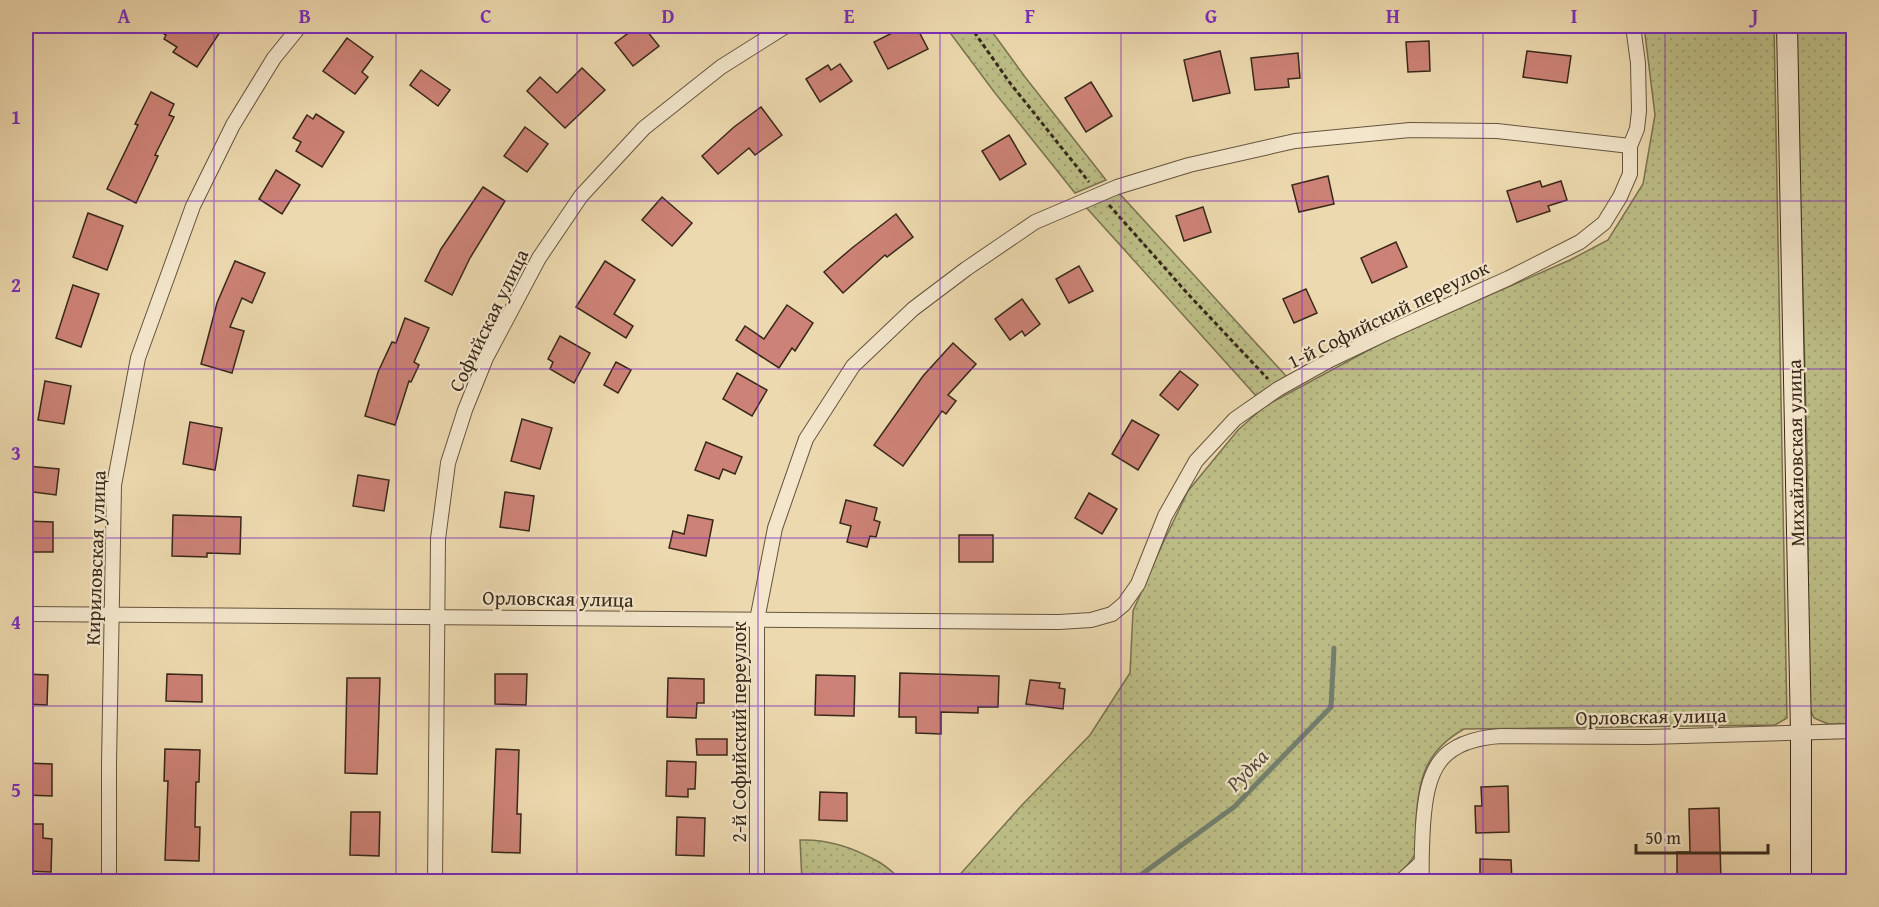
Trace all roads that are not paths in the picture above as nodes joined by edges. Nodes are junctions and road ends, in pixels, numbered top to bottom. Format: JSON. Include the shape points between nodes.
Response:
{"nodes":[{"id":1,"x":300,"y":26,"type":"edge"},
{"id":2,"x":786,"y":26,"type":"edge"},
{"id":3,"x":1633,"y":26,"type":"edge"},
{"id":4,"x":1787,"y":26,"type":"edge"},
{"id":5,"x":1630,"y":146,"type":"junction"},
{"id":6,"x":26,"y":614,"type":"edge"},
{"id":7,"x":111,"y":615,"type":"junction"},
{"id":8,"x":436,"y":616,"type":"junction"},
{"id":9,"x":757,"y":620,"type":"junction"},
{"id":10,"x":1091,"y":621,"type":"joint"},
{"id":11,"x":1854,"y":731,"type":"edge"},
{"id":12,"x":1801,"y":733,"type":"junction"},
{"id":13,"x":1421,"y":863,"type":"junction"},
{"id":14,"x":110,"y":882,"type":"edge"},
{"id":15,"x":435,"y":882,"type":"edge"},
{"id":16,"x":756,"y":882,"type":"edge"},
{"id":17,"x":1400,"y":882,"type":"edge"},
{"id":18,"x":1422,"y":882,"type":"edge"},
{"id":19,"x":1801,"y":882,"type":"edge"}],
"edges":[{"from":1,"to":7,"type":"street","name":"Кириловская улица","via":[[274,58],[233,125],[193,206],[138,358],[114,485]]},
{"from":2,"to":8,"type":"street","name":"Софийская улица","via":[[721,67],[644,128],[581,196],[539,258],[486,358],[448,463],[438,539]]},
{"from":3,"to":5,"type":"street","name":"1-й Софийский переулок","via":[[1639,111]]},
{"from":4,"to":12,"type":"street","name":"Михайловская улица"},
{"from":5,"to":9,"type":"street","name":"2-й Софийский переулок","via":[[1497,131],[1410,130],[1294,141],[1189,165],[1117,187],[1035,222],[913,309],[853,366],[806,439],[775,528]]},
{"from":5,"to":10,"type":"street","name":"1-й Софийский переулок","via":[[1630,174],[1620,197],[1604,223],[1580,242],[1330,360],[1235,419],[1196,460],[1165,516],[1138,584],[1124,604],[1112,614]]},
{"from":6,"to":7,"type":"street","name":"Орловская улица"},
{"from":7,"to":8,"type":"street","name":"Орловская улица"},
{"from":7,"to":14,"type":"street","name":"Кириловская улица"},
{"from":8,"to":9,"type":"street","name":"Орловская улица"},
{"from":8,"to":15,"type":"street","name":"Софийская улица"},
{"from":9,"to":10,"type":"street","name":"Орловская улица"},
{"from":9,"to":16,"type":"street","name":"2-й Софийский переулок"},
{"from":11,"to":12,"type":"street","name":"Орловская улица"},
{"from":12,"to":13,"type":"street","name":"Орловская улица","via":[[1501,736],[1464,743],[1450,751],[1430,778]]},
{"from":12,"to":19,"type":"street","name":"Михайловская улица"},
{"from":13,"to":17,"type":"street"},
{"from":13,"to":18,"type":"street","name":"Орловская улица"}]}
